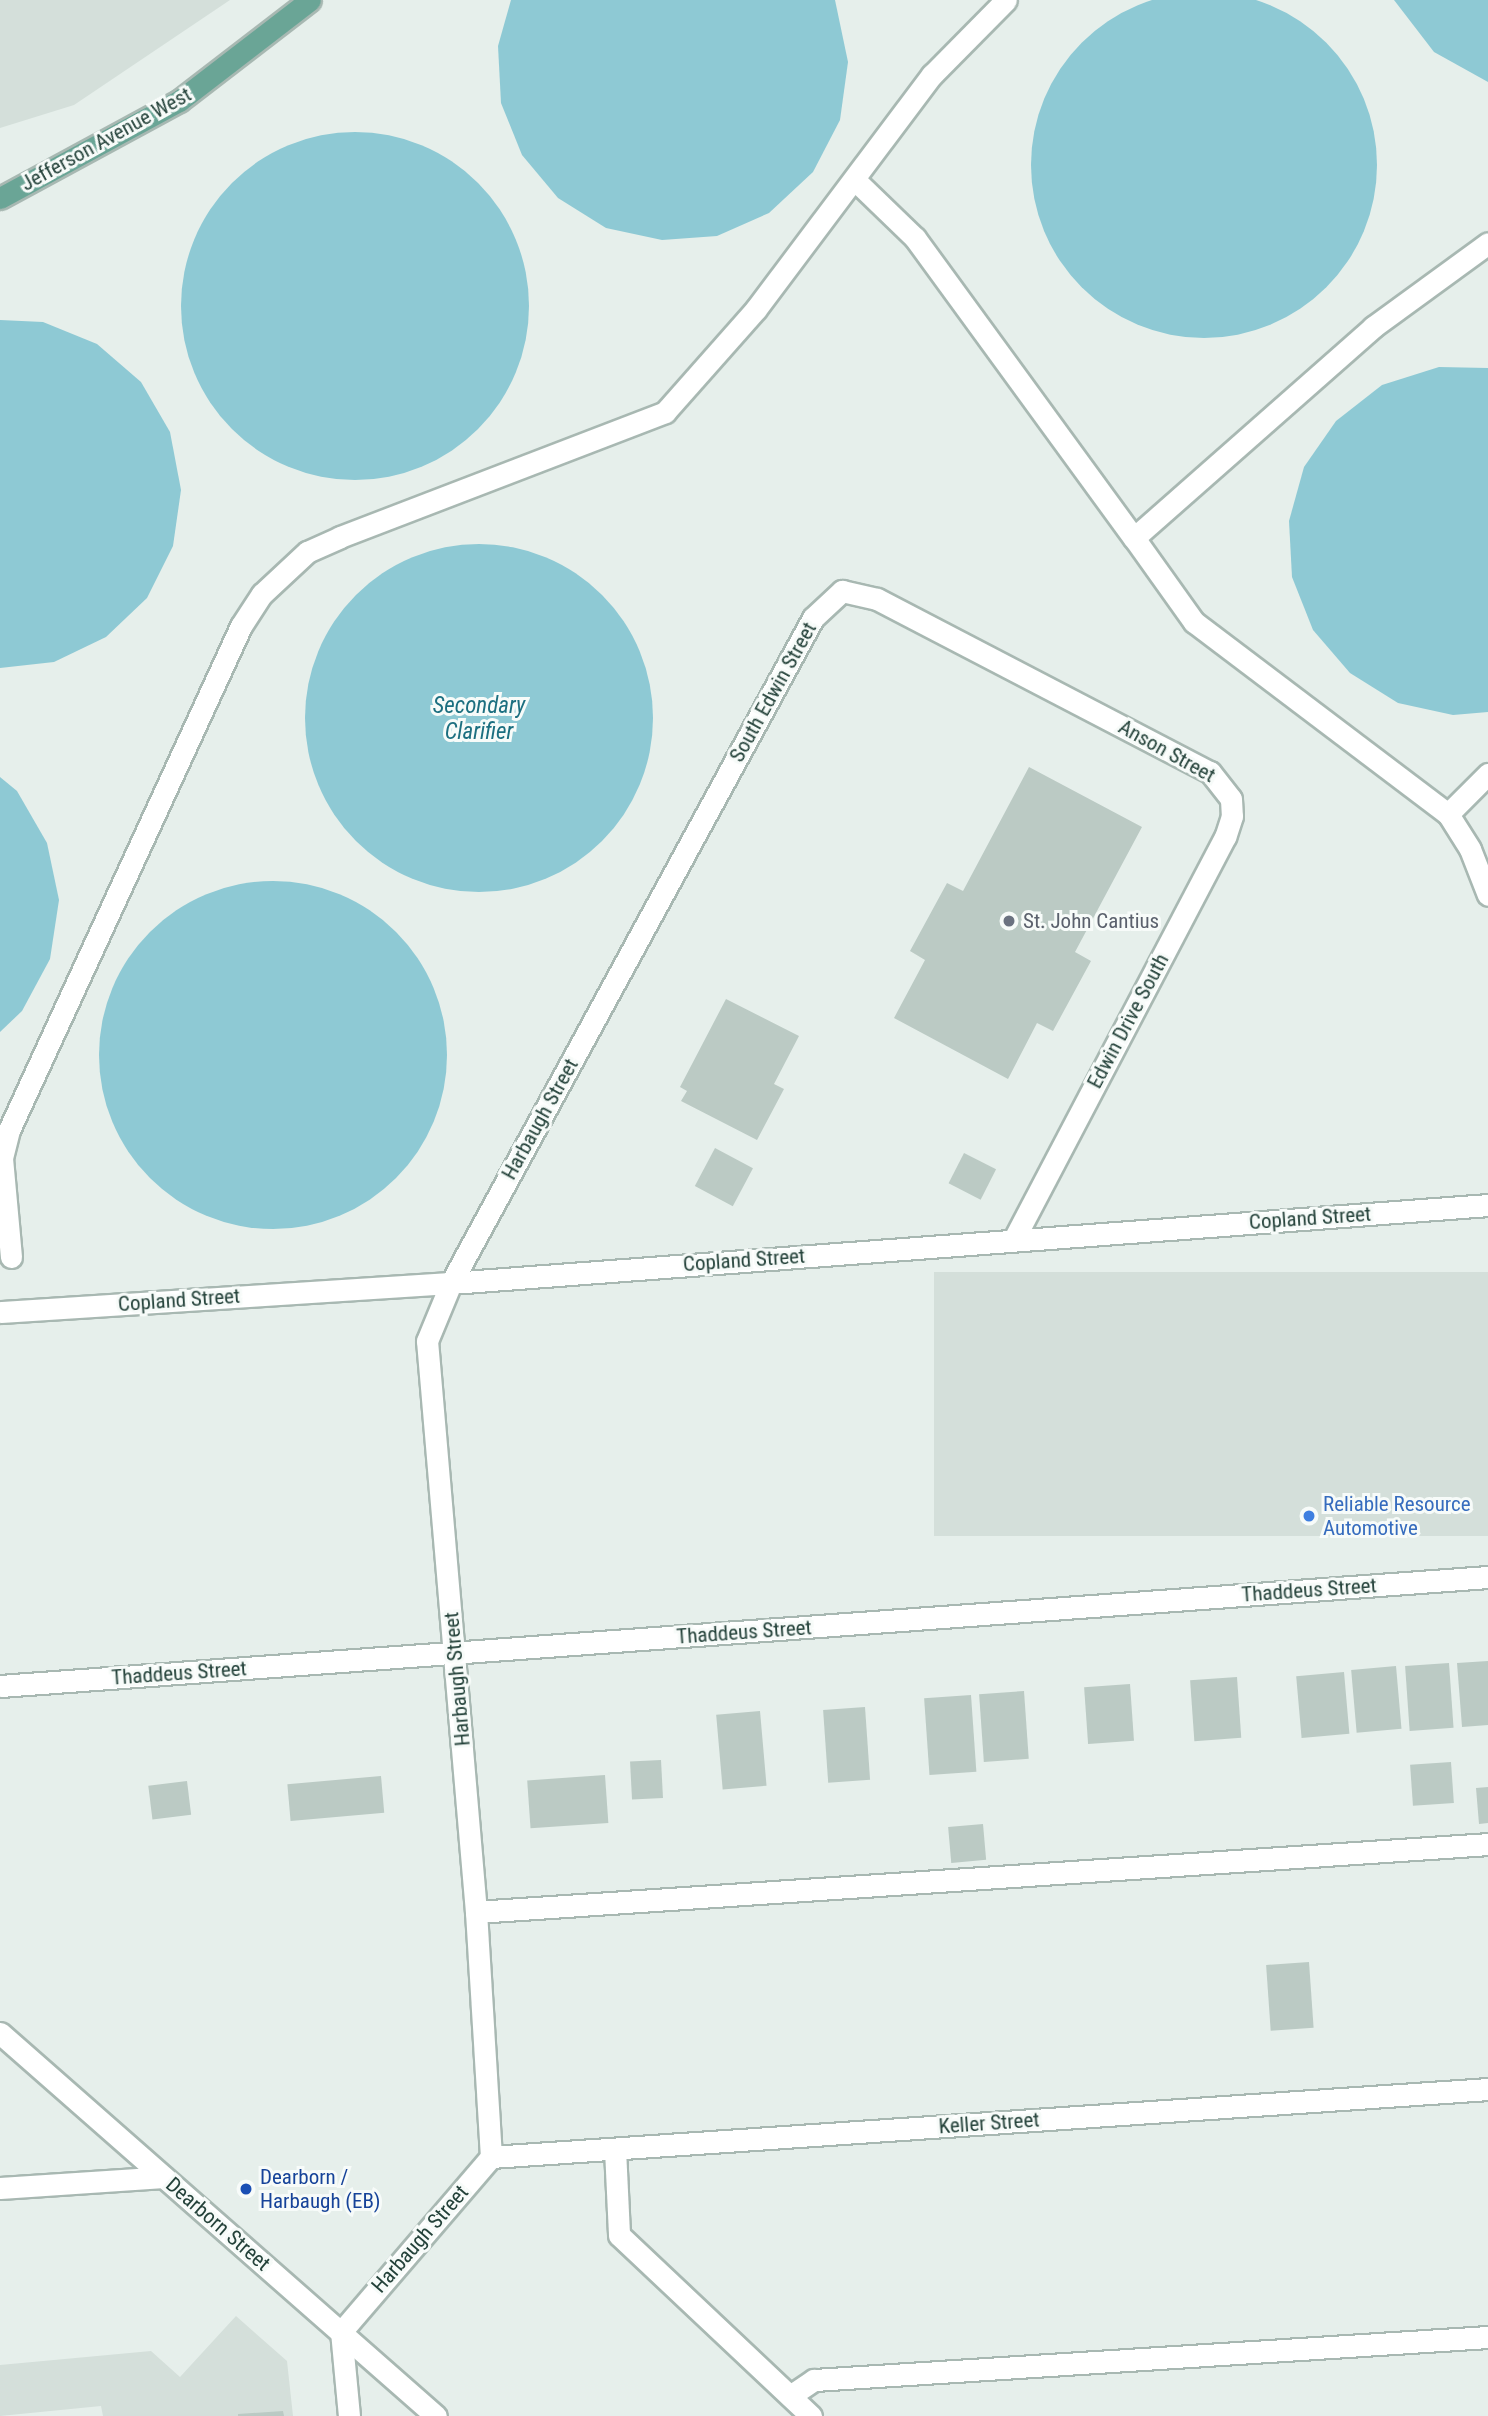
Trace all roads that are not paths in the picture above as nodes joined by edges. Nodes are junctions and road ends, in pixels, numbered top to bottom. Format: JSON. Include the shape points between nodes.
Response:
{"nodes":[{"id":1,"x":310,"y":0,"type":"edge"},
{"id":2,"x":1006,"y":0,"type":"edge"},
{"id":3,"x":855,"y":180,"type":"junction"},
{"id":4,"x":0,"y":198,"type":"edge"},
{"id":5,"x":1488,"y":243,"type":"edge"},
{"id":6,"x":1134,"y":538,"type":"junction"},
{"id":7,"x":1095,"y":712,"type":"joint"},
{"id":8,"x":1488,"y":774,"type":"edge"},
{"id":9,"x":1231,"y":799,"type":"joint"},
{"id":10,"x":1448,"y":814,"type":"junction"},
{"id":11,"x":1488,"y":895,"type":"edge"},
{"id":12,"x":639,"y":938,"type":"joint"},
{"id":13,"x":1488,"y":1205,"type":"edge"},
{"id":14,"x":1014,"y":1239,"type":"junction"},
{"id":15,"x":11,"y":1257,"type":"dead end"},
{"id":16,"x":451,"y":1283,"type":"junction"},
{"id":17,"x":0,"y":1311,"type":"edge"},
{"id":18,"x":1488,"y":1577,"type":"edge"},
{"id":19,"x":455,"y":1654,"type":"junction"},
{"id":20,"x":0,"y":1686,"type":"edge"},
{"id":21,"x":1488,"y":1844,"type":"edge"},
{"id":22,"x":476,"y":1912,"type":"junction"},
{"id":23,"x":0,"y":2033,"type":"edge"},
{"id":24,"x":1488,"y":2089,"type":"edge"},
{"id":25,"x":615,"y":2149,"type":"junction"},
{"id":26,"x":491,"y":2157,"type":"junction"},
{"id":27,"x":164,"y":2177,"type":"junction"},
{"id":28,"x":0,"y":2188,"type":"edge"},
{"id":29,"x":341,"y":2332,"type":"junction"},
{"id":30,"x":1488,"y":2337,"type":"edge"},
{"id":31,"x":790,"y":2396,"type":"junction"},
{"id":32,"x":349,"y":2416,"type":"edge"},
{"id":33,"x":436,"y":2416,"type":"edge"},
{"id":34,"x":811,"y":2416,"type":"edge"}],
"edges":[{"from":1,"to":4,"type":"main road","name":"Jefferson Avenue West","via":[[179,102]]},
{"from":2,"to":3,"type":"street","via":[[932,75]]},
{"from":3,"to":6,"type":"street","via":[[915,238]]},
{"from":3,"to":15,"type":"street","via":[[756,309],[665,412],[340,537],[307,552],[262,594],[241,626],[9,1130],[2,1158]]},
{"from":5,"to":6,"type":"street","via":[[1373,327]]},
{"from":6,"to":10,"type":"street","via":[[1194,622]]},
{"from":7,"to":9,"type":"street","name":"Anson Street","via":[[1210,772]]},
{"from":7,"to":12,"type":"street","name":"South Edwin Street","via":[[877,599],[855,590],[842,591],[813,618]]},
{"from":8,"to":10,"type":"street"},
{"from":9,"to":14,"type":"street","name":"Edwin Drive South","via":[[1232,816],[1225,837]]},
{"from":10,"to":11,"type":"street","via":[[1470,849]]},
{"from":12,"to":16,"type":"street","name":"Harbaugh Street"},
{"from":13,"to":14,"type":"street","name":"Copland Street"},
{"from":14,"to":16,"type":"street","name":"Copland Street"},
{"from":16,"to":17,"type":"street","name":"Copland Street"},
{"from":16,"to":19,"type":"street","name":"Harbaugh Street","via":[[427,1341]]},
{"from":18,"to":19,"type":"street","name":"Thaddeus Street"},
{"from":19,"to":20,"type":"street","name":"Thaddeus Street"},
{"from":19,"to":22,"type":"street","name":"Harbaugh Street"},
{"from":21,"to":22,"type":"street"},
{"from":22,"to":26,"type":"street","name":"Harbaugh Street"},
{"from":23,"to":27,"type":"street","name":"Dearborn Street"},
{"from":24,"to":25,"type":"street","name":"Keller Street"},
{"from":25,"to":26,"type":"street","name":"Keller Street"},
{"from":25,"to":31,"type":"street","via":[[619,2235]]},
{"from":26,"to":29,"type":"street","name":"Harbaugh Street"},
{"from":27,"to":28,"type":"street"},
{"from":27,"to":29,"type":"street","name":"Dearborn Street"},
{"from":29,"to":32,"type":"street"},
{"from":29,"to":33,"type":"street","name":"Dearborn Street"},
{"from":30,"to":31,"type":"street","via":[[814,2380]]},
{"from":31,"to":34,"type":"street"}]}
